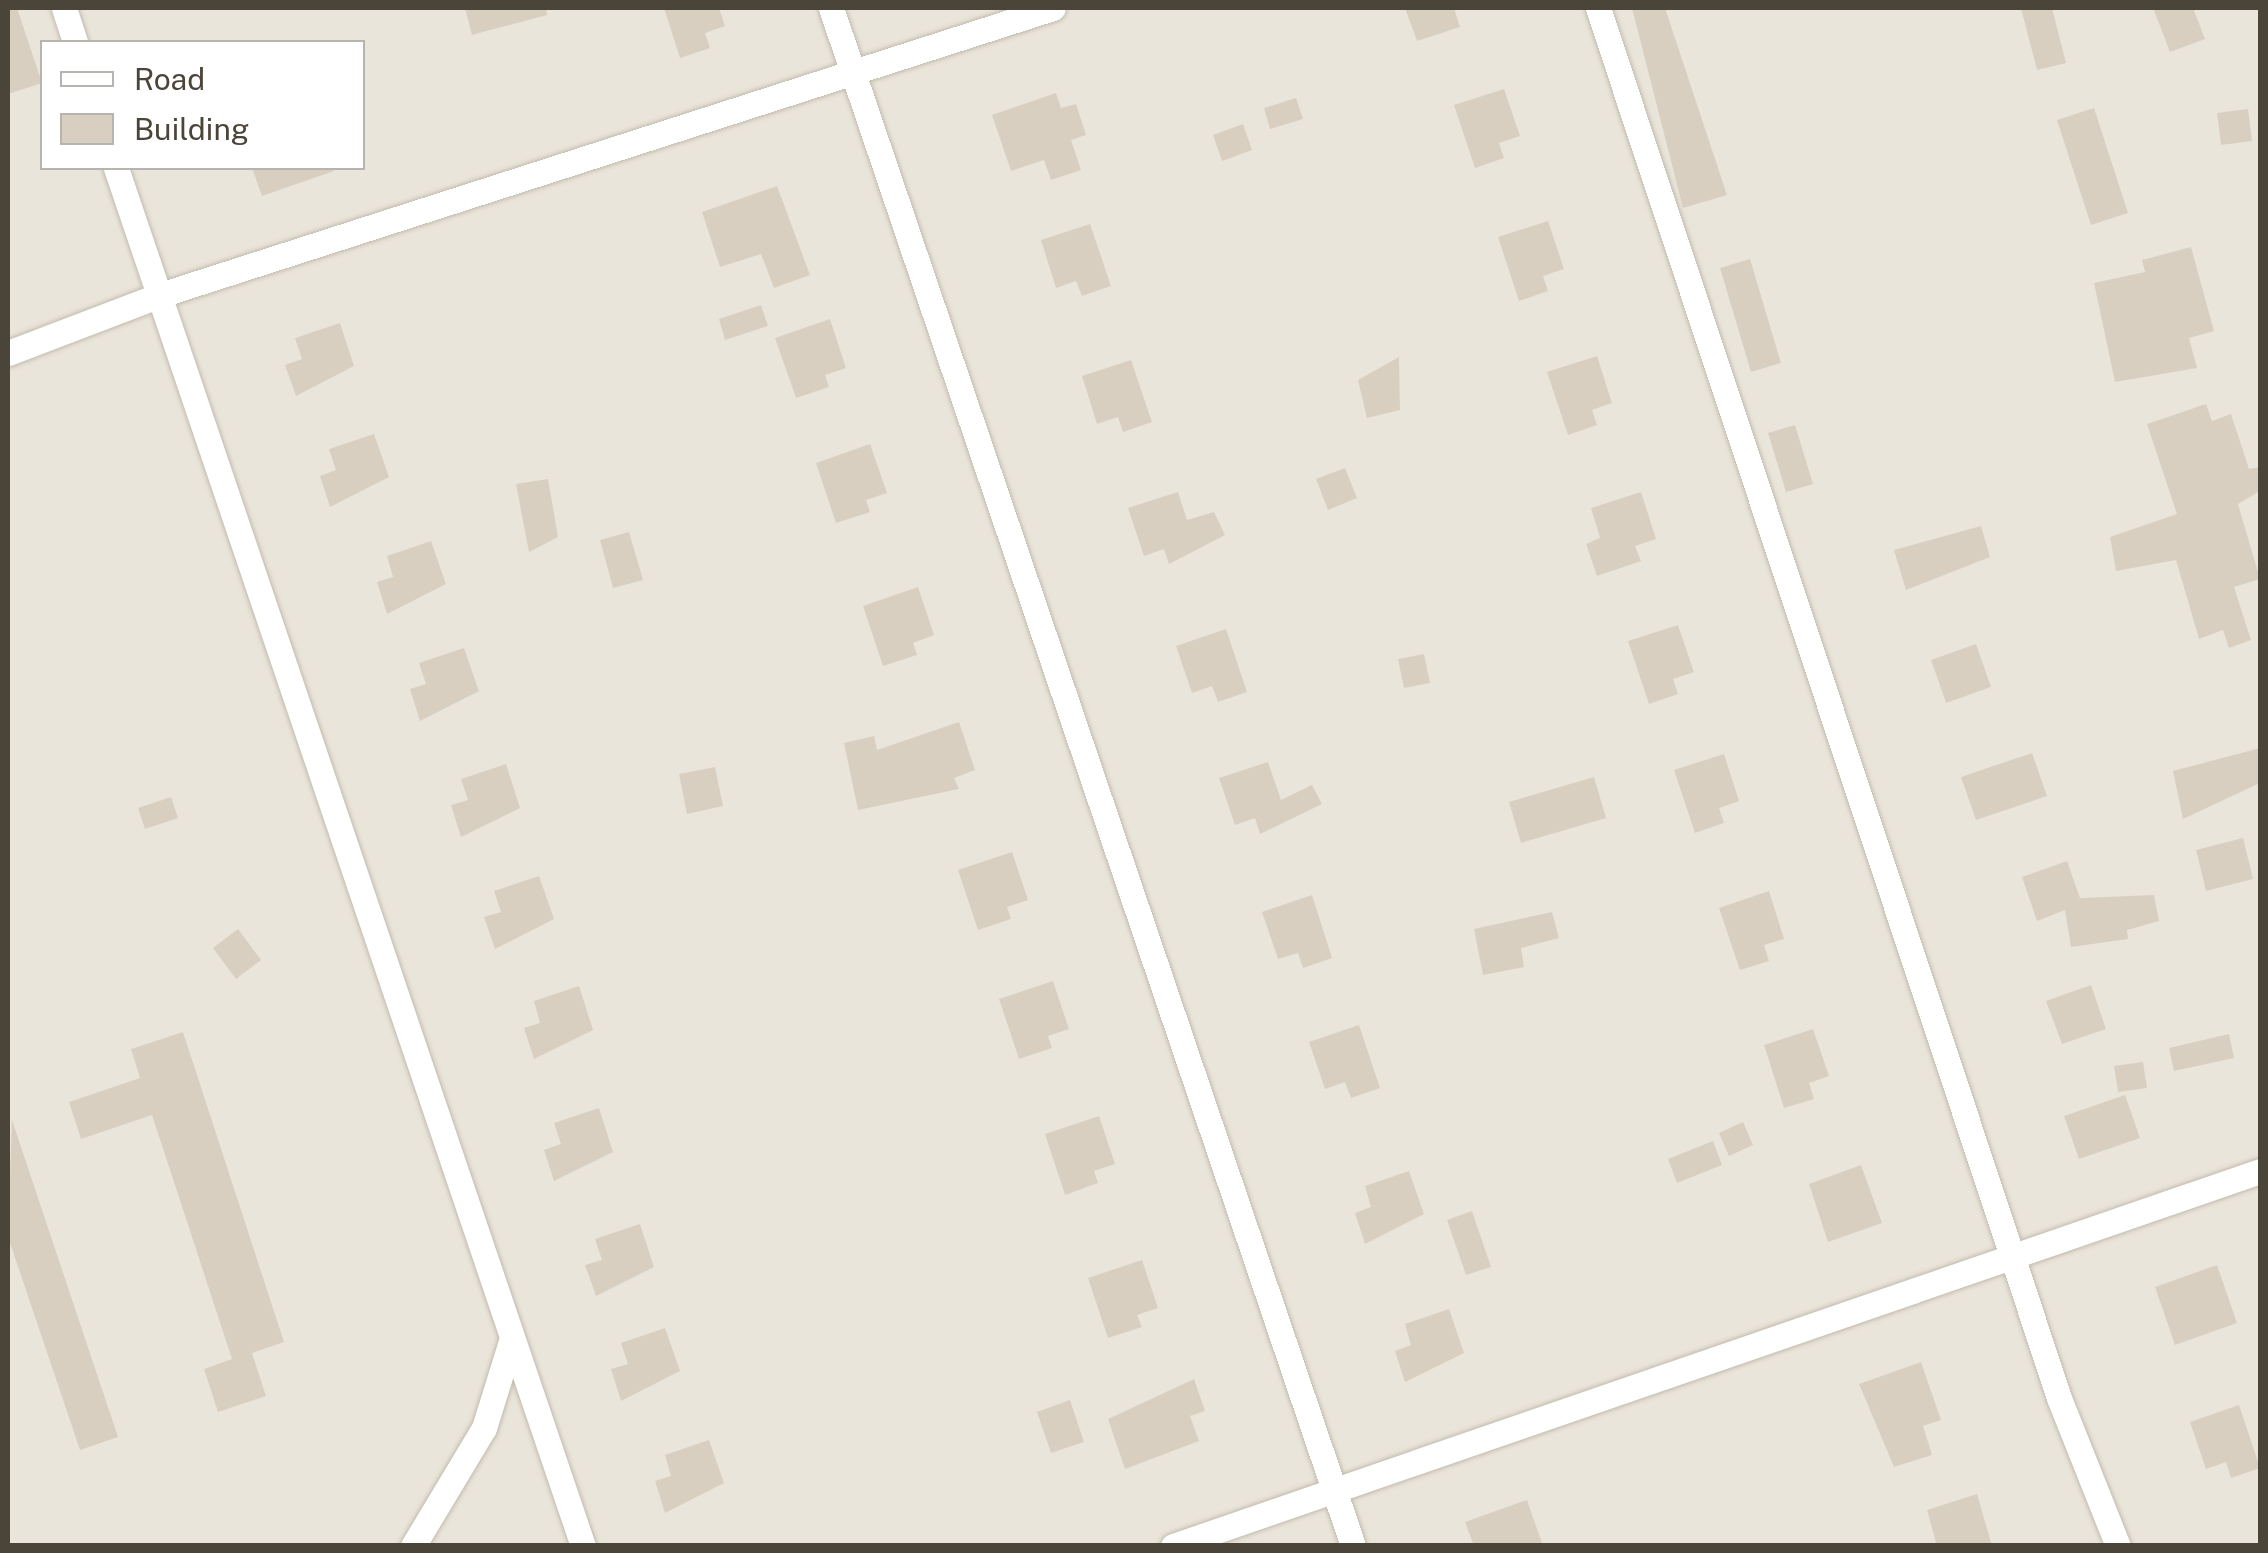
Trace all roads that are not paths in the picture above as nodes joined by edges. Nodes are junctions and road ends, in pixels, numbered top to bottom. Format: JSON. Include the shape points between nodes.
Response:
{"nodes":[{"id":1,"x":64,"y":8,"type":"edge"},
{"id":2,"x":831,"y":8,"type":"edge"},
{"id":3,"x":1053,"y":8,"type":"edge"},
{"id":4,"x":1598,"y":8,"type":"edge"},
{"id":5,"x":74,"y":40,"type":"edge"},
{"id":6,"x":853,"y":73,"type":"junction"},
{"id":7,"x":117,"y":170,"type":"edge"},
{"id":8,"x":157,"y":296,"type":"junction"},
{"id":9,"x":8,"y":354,"type":"edge"},
{"id":10,"x":2260,"y":1171,"type":"edge"},
{"id":11,"x":2010,"y":1254,"type":"junction"},
{"id":12,"x":512,"y":1338,"type":"junction"},
{"id":13,"x":1334,"y":1491,"type":"junction"},
{"id":14,"x":412,"y":1546,"type":"edge"},
{"id":15,"x":582,"y":1546,"type":"edge"},
{"id":16,"x":1173,"y":1546,"type":"edge"},
{"id":17,"x":1353,"y":1546,"type":"edge"},
{"id":18,"x":2118,"y":1546,"type":"edge"}],
"edges":[{"from":1,"to":5,"type":"street"},
{"from":2,"to":6,"type":"street"},
{"from":3,"to":6,"type":"street"},
{"from":4,"to":11,"type":"street"},
{"from":6,"to":8,"type":"street"},
{"from":6,"to":13,"type":"street"},
{"from":7,"to":8,"type":"street"},
{"from":8,"to":9,"type":"street"},
{"from":8,"to":12,"type":"street"},
{"from":10,"to":11,"type":"street"},
{"from":11,"to":13,"type":"street"},
{"from":11,"to":18,"type":"street"},
{"from":12,"to":14,"type":"street","via":[[484,1428]]},
{"from":12,"to":15,"type":"street"},
{"from":13,"to":16,"type":"street"},
{"from":13,"to":17,"type":"street"}]}
